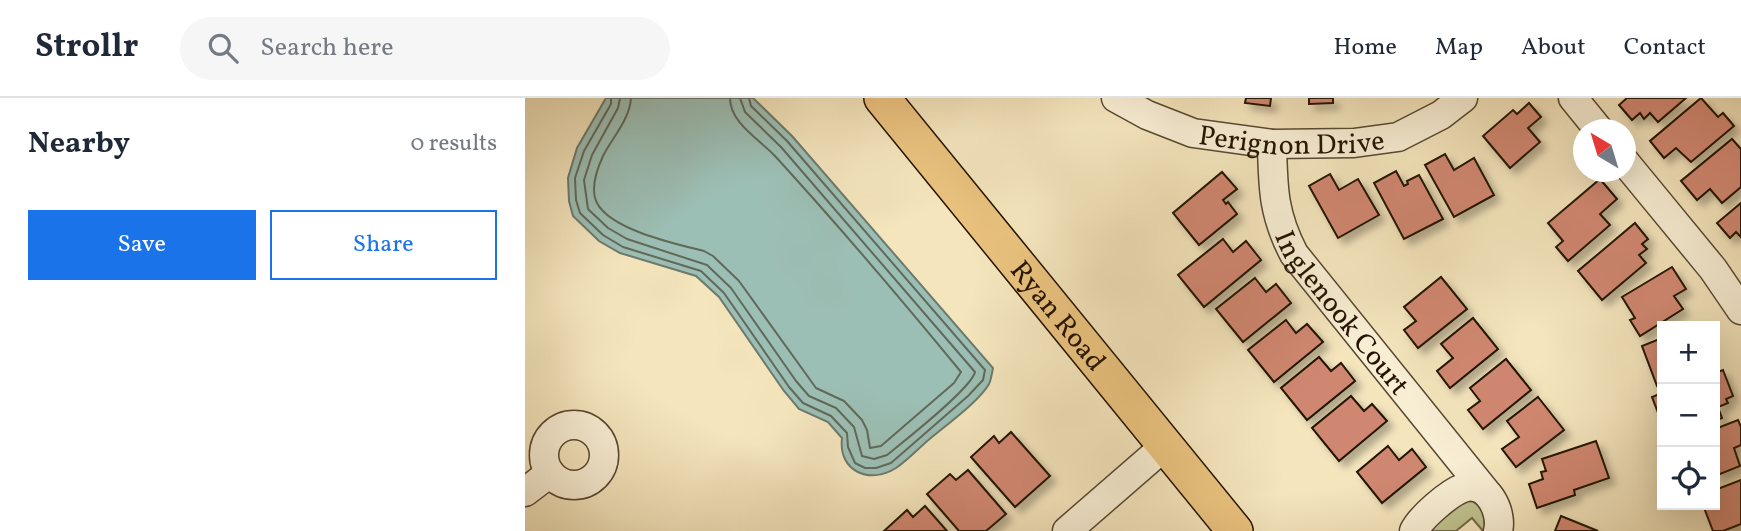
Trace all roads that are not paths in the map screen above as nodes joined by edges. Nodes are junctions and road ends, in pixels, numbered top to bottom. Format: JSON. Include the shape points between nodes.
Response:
{"nodes":[{"id":1,"x":882,"y":98,"type":"edge"},
{"id":2,"x":1116,"y":98,"type":"edge"},
{"id":3,"x":1463,"y":98,"type":"edge"},
{"id":4,"x":1573,"y":98,"type":"edge"},
{"id":5,"x":1590,"y":119,"type":"edge"},
{"id":6,"x":1272,"y":144,"type":"junction"},
{"id":7,"x":1636,"y":174,"type":"edge"},
{"id":8,"x":1741,"y":310,"type":"edge"},
{"id":9,"x":1166,"y":445,"type":"junction"},
{"id":10,"x":1460,"y":459,"type":"junction"},
{"id":11,"x":550,"y":473,"type":"dead end"},
{"id":12,"x":525,"y":492,"type":"edge"},
{"id":13,"x":1490,"y":497,"type":"junction"},
{"id":14,"x":1446,"y":499,"type":"junction"},
{"id":15,"x":1067,"y":531,"type":"edge"},
{"id":16,"x":1235,"y":531,"type":"edge"},
{"id":17,"x":1415,"y":531,"type":"edge"},
{"id":18,"x":1498,"y":531,"type":"edge"}],
"edges":[{"from":1,"to":9,"type":"main road","name":"Ryan Road"},
{"from":2,"to":6,"type":"street","name":"Perignon Drive","via":[[1147,116],[1193,133]]},
{"from":3,"to":6,"type":"street","name":"Perignon Drive","via":[[1398,137],[1354,143]]},
{"from":4,"to":5,"type":"street"},
{"from":6,"to":10,"type":"street","name":"Inglenook Court","via":[[1276,211],[1294,254]]},
{"from":7,"to":8,"type":"street","via":[[1713,268]]},
{"from":9,"to":15,"type":"street"},
{"from":9,"to":16,"type":"main road","name":"Ryan Road"},
{"from":10,"to":13,"type":"street","name":"Inglenook Court"},
{"from":10,"to":14,"type":"street","via":[[1458,481]]},
{"from":11,"to":12,"type":"street"},
{"from":13,"to":14,"type":"street","via":[[1471,486]]},
{"from":13,"to":18,"type":"street","name":"Inglenook Court","via":[[1498,512]]},
{"from":14,"to":17,"type":"street"}]}
